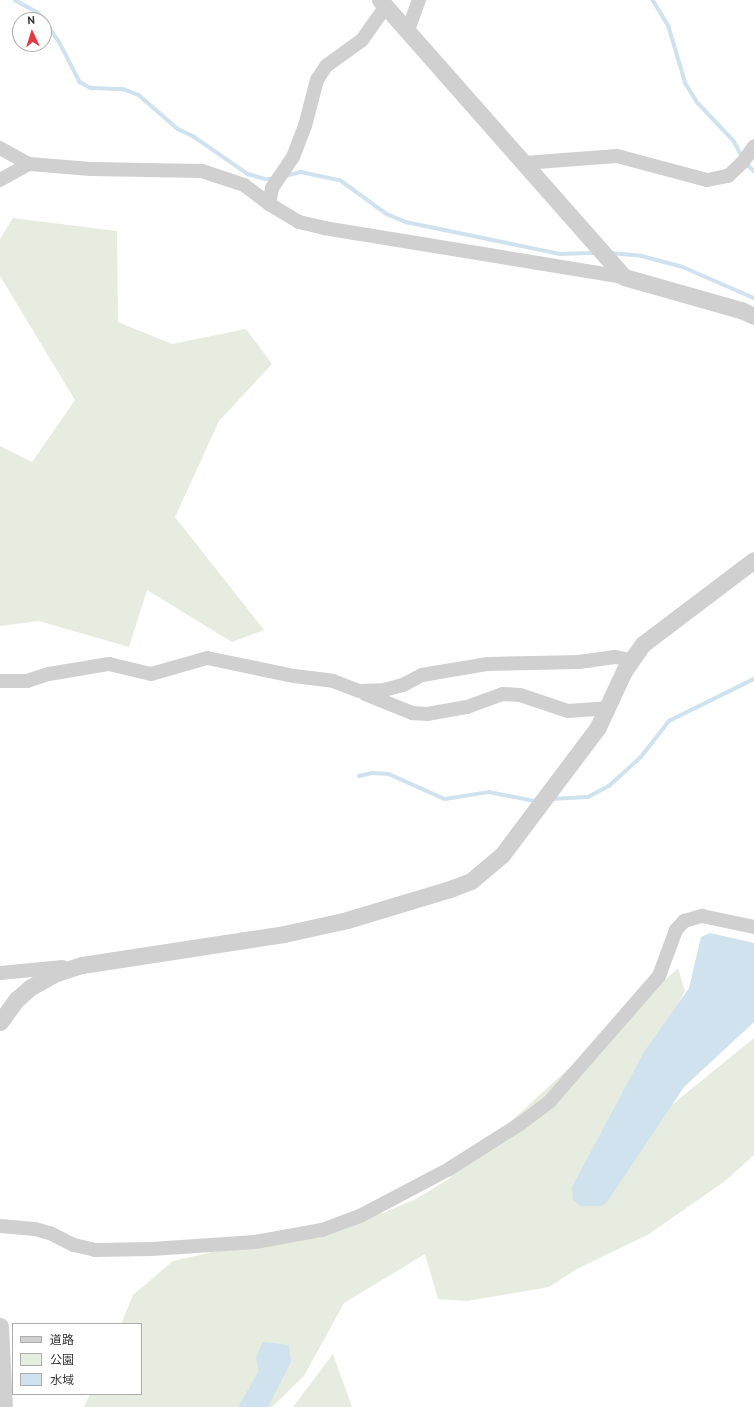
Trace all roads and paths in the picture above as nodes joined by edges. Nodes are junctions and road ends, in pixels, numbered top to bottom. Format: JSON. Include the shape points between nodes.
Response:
{"nodes":[{"id":1,"x":419,"y":0,"type":"edge"},
{"id":2,"x":383,"y":3,"type":"edge"},
{"id":3,"x":408,"y":30,"type":"junction"},
{"id":4,"x":754,"y":146,"type":"edge"},
{"id":5,"x":0,"y":148,"type":"edge"},
{"id":6,"x":524,"y":163,"type":"junction"},
{"id":7,"x":29,"y":164,"type":"junction"},
{"id":8,"x":0,"y":180,"type":"edge"},
{"id":9,"x":269,"y":204,"type":"junction"},
{"id":10,"x":624,"y":277,"type":"junction"},
{"id":11,"x":754,"y":316,"type":"edge"},
{"id":12,"x":754,"y":560,"type":"edge"},
{"id":13,"x":630,"y":660,"type":"junction"},
{"id":14,"x":0,"y":681,"type":"edge"},
{"id":15,"x":359,"y":691,"type":"junction"},
{"id":16,"x":607,"y":708,"type":"junction"},
{"id":17,"x":754,"y":927,"type":"edge"},
{"id":18,"x":82,"y":966,"type":"junction"},
{"id":19,"x":0,"y":973,"type":"edge"},
{"id":20,"x":0,"y":1022,"type":"edge"},
{"id":21,"x":0,"y":1226,"type":"edge"},
{"id":22,"x":0,"y":1326,"type":"edge"},
{"id":23,"x":4,"y":1407,"type":"edge"}],
"edges":[{"from":1,"to":3,"type":"street"},
{"from":2,"to":3,"type":"street"},
{"from":2,"to":9,"type":"street","via":[[362,40],[326,66],[317,80],[305,126],[293,157],[272,188]]},
{"from":3,"to":6,"type":"street"},
{"from":4,"to":6,"type":"street","via":[[743,162],[728,176],[707,180],[616,156]]},
{"from":5,"to":7,"type":"street"},
{"from":6,"to":10,"type":"street"},
{"from":7,"to":8,"type":"street"},
{"from":7,"to":9,"type":"street","via":[[91,170],[202,171],[244,185]]},
{"from":9,"to":10,"type":"street","via":[[299,222],[324,228]]},
{"from":10,"to":11,"type":"street","via":[[741,310]]},
{"from":12,"to":13,"type":"street","via":[[658,631]]},
{"from":13,"to":15,"type":"street","via":[[615,657],[579,662],[488,664],[422,675],[403,685],[384,690]]},
{"from":13,"to":16,"type":"street"},
{"from":14,"to":15,"type":"street","via":[[27,681],[49,674],[108,664],[151,674],[207,658],[294,676],[333,681]]},
{"from":15,"to":16,"type":"street","via":[[412,713],[427,714],[466,707],[503,694],[520,695],[568,711]]},
{"from":16,"to":18,"type":"street","via":[[598,727],[502,855],[471,881],[346,920],[284,934]]},
{"from":17,"to":21,"type":"street","via":[[702,916],[684,921],[676,930],[659,976],[550,1101],[520,1124],[449,1169],[360,1216],[322,1230],[255,1242],[152,1249],[95,1250],[74,1245],[35,1229]]},
{"from":18,"to":19,"type":"street"},
{"from":18,"to":20,"type":"street","via":[[54,974],[31,987]]},
{"from":22,"to":23,"type":"street"}]}
